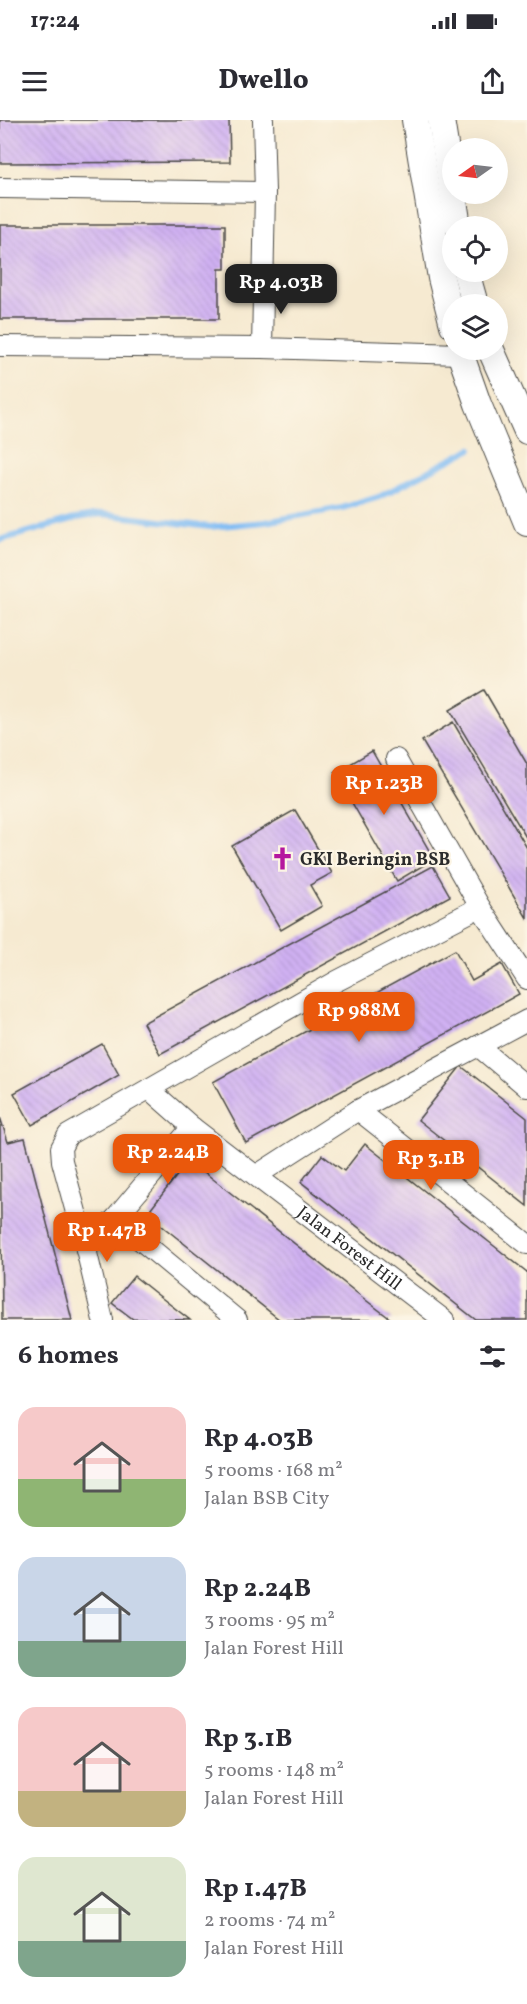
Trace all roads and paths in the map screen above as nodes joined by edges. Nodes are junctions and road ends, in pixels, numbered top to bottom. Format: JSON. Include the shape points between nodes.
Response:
{"nodes":[{"id":1,"x":263,"y":120,"type":"edge"},
{"id":2,"x":415,"y":120,"type":"edge"},
{"id":3,"x":441,"y":120,"type":"edge"},
{"id":4,"x":0,"y":188,"type":"edge"},
{"id":5,"x":265,"y":192,"type":"junction"},
{"id":6,"x":456,"y":216,"type":"edge"},
{"id":7,"x":445,"y":294,"type":"edge"},
{"id":8,"x":0,"y":346,"type":"edge"},
{"id":9,"x":262,"y":348,"type":"junction"},
{"id":10,"x":442,"y":352,"type":"edge"},
{"id":11,"x":463,"y":360,"type":"edge"},
{"id":12,"x":495,"y":360,"type":"edge"},
{"id":13,"x":527,"y":431,"type":"edge"},
{"id":14,"x":527,"y":523,"type":"edge"},
{"id":15,"x":396,"y":759,"type":"dead end"},
{"id":16,"x":480,"y":907,"type":"junction"},
{"id":17,"x":527,"y":980,"type":"edge"},
{"id":18,"x":527,"y":1020,"type":"edge"},
{"id":19,"x":478,"y":1046,"type":"junction"},
{"id":20,"x":527,"y":1087,"type":"edge"},
{"id":21,"x":149,"y":1089,"type":"junction"},
{"id":22,"x":358,"y":1110,"type":"junction"},
{"id":23,"x":192,"y":1127,"type":"junction"},
{"id":24,"x":257,"y":1175,"type":"junction"},
{"id":25,"x":115,"y":1219,"type":"junction"},
{"id":26,"x":527,"y":1244,"type":"edge"},
{"id":27,"x":86,"y":1249,"type":"junction"},
{"id":28,"x":103,"y":1320,"type":"edge"},
{"id":29,"x":237,"y":1320,"type":"edge"},
{"id":30,"x":444,"y":1320,"type":"edge"}],
"edges":[{"from":1,"to":5,"type":"street"},
{"from":2,"to":7,"type":"street"},
{"from":3,"to":6,"type":"street"},
{"from":4,"to":5,"type":"street"},
{"from":5,"to":9,"type":"street"},
{"from":8,"to":9,"type":"street"},
{"from":9,"to":10,"type":"street"},
{"from":11,"to":14,"type":"street"},
{"from":12,"to":13,"type":"street"},
{"from":15,"to":16,"type":"street"},
{"from":16,"to":17,"type":"street"},
{"from":16,"to":21,"type":"street","via":[[337,981]]},
{"from":18,"to":19,"type":"street"},
{"from":19,"to":20,"type":"street"},
{"from":19,"to":22,"type":"street"},
{"from":21,"to":23,"type":"street","name":"Jalan Forest Hill"},
{"from":21,"to":27,"type":"street","via":[[68,1135],[61,1148]]},
{"from":22,"to":24,"type":"street"},
{"from":22,"to":26,"type":"street"},
{"from":23,"to":24,"type":"street","name":"Jalan Forest Hill"},
{"from":23,"to":25,"type":"street"},
{"from":24,"to":30,"type":"street","name":"Jalan Forest Hill"},
{"from":25,"to":27,"type":"street"},
{"from":25,"to":29,"type":"street"},
{"from":27,"to":28,"type":"street"}]}
